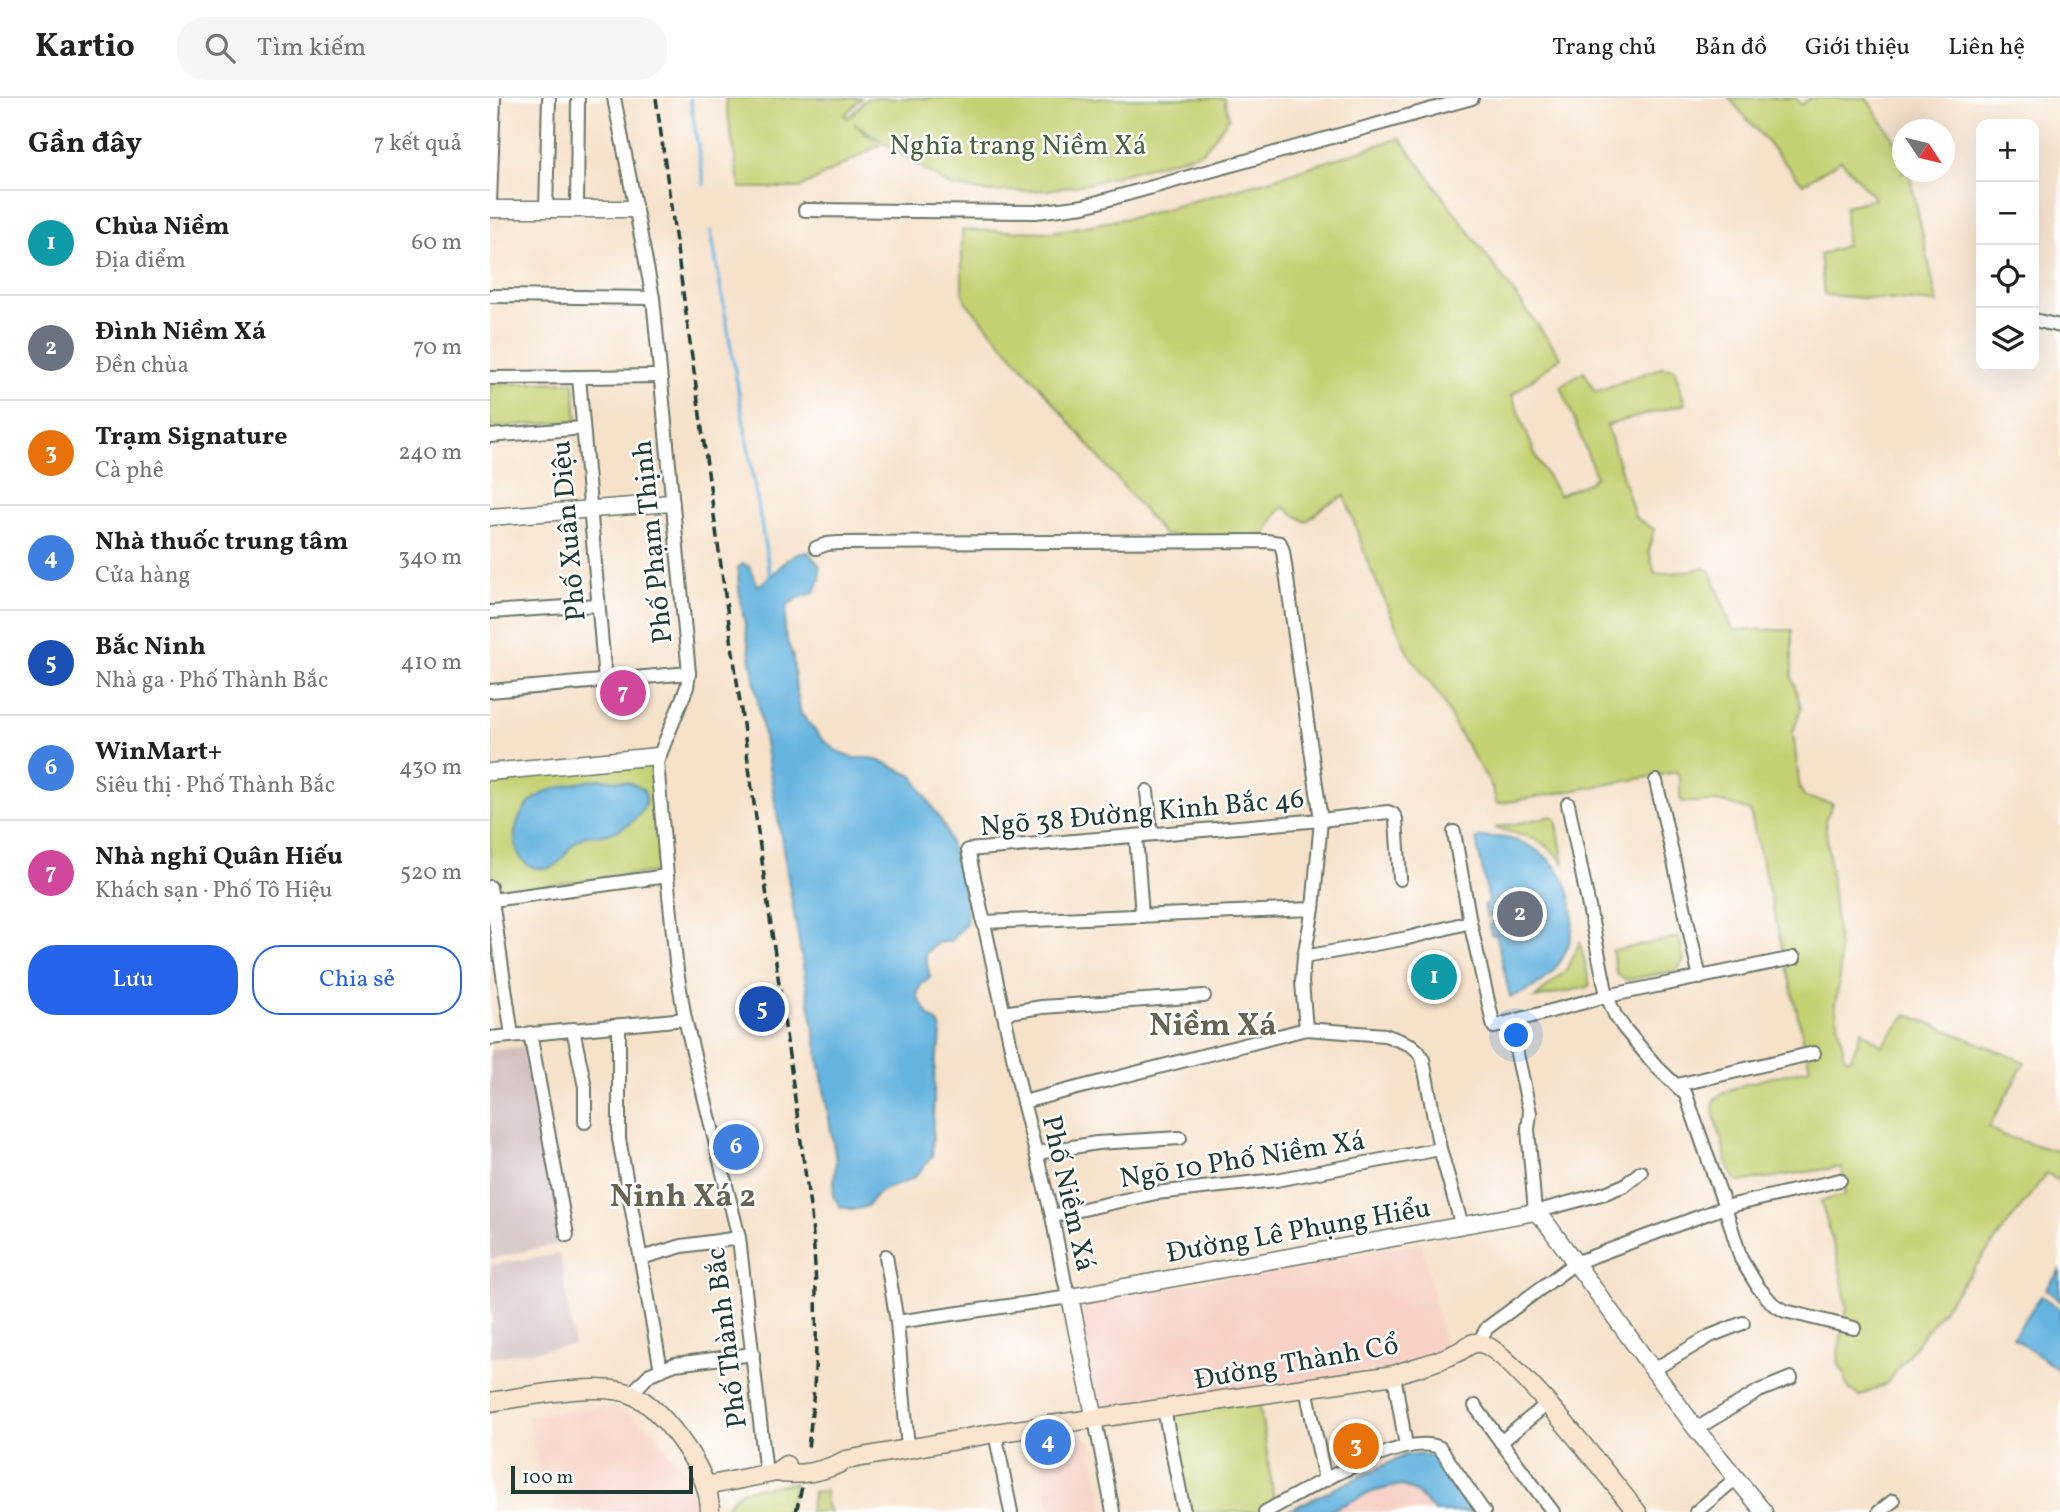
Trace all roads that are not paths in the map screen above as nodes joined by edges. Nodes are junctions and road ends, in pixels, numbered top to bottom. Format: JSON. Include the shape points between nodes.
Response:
{"nodes":[{"id":1,"x":494,"y":98,"type":"edge"},
{"id":2,"x":549,"y":98,"type":"edge"},
{"id":3,"x":578,"y":98,"type":"edge"},
{"id":4,"x":614,"y":98,"type":"edge"},
{"id":5,"x":1472,"y":98,"type":"edge"},
{"id":6,"x":490,"y":202,"type":"edge"},
{"id":7,"x":490,"y":209,"type":"edge"},
{"id":8,"x":546,"y":209,"type":"junction"},
{"id":9,"x":577,"y":209,"type":"junction"},
{"id":10,"x":634,"y":209,"type":"junction"},
{"id":11,"x":805,"y":210,"type":"dead end"},
{"id":12,"x":490,"y":296,"type":"edge"},
{"id":13,"x":653,"y":298,"type":"junction"},
{"id":14,"x":2039,"y":321,"type":"edge"},
{"id":15,"x":2060,"y":326,"type":"edge"},
{"id":16,"x":660,"y":376,"type":"junction"},
{"id":17,"x":579,"y":377,"type":"junction"},
{"id":18,"x":490,"y":378,"type":"edge"},
{"id":19,"x":583,"y":428,"type":"junction"},
{"id":20,"x":490,"y":436,"type":"edge"},
{"id":21,"x":671,"y":503,"type":"junction"},
{"id":22,"x":590,"y":509,"type":"junction"},
{"id":23,"x":490,"y":517,"type":"edge"},
{"id":24,"x":816,"y":548,"type":"dead end"},
{"id":25,"x":598,"y":605,"type":"junction"},
{"id":26,"x":490,"y":612,"type":"edge"},
{"id":27,"x":688,"y":673,"type":"junction"},
{"id":28,"x":605,"y":680,"type":"junction"},
{"id":29,"x":490,"y":691,"type":"edge"},
{"id":30,"x":658,"y":756,"type":"junction"},
{"id":31,"x":490,"y":772,"type":"edge"},
{"id":32,"x":1656,"y":781,"type":"dead end"},
{"id":33,"x":1147,"y":791,"type":"dead end"},
{"id":34,"x":1568,"y":804,"type":"dead end"},
{"id":35,"x":1321,"y":820,"type":"junction"},
{"id":36,"x":1454,"y":832,"type":"dead end"},
{"id":37,"x":1151,"y":834,"type":"junction"},
{"id":38,"x":1136,"y":836,"type":"junction"},
{"id":39,"x":667,"y":876,"type":"junction"},
{"id":40,"x":1400,"y":879,"type":"dead end"},
{"id":41,"x":491,"y":894,"type":"edge"},
{"id":42,"x":1313,"y":909,"type":"junction"},
{"id":43,"x":1142,"y":916,"type":"junction"},
{"id":44,"x":984,"y":922,"type":"junction"},
{"id":45,"x":1470,"y":922,"type":"junction"},
{"id":46,"x":1304,"y":957,"type":"junction"},
{"id":47,"x":1794,"y":958,"type":"dead end"},
{"id":48,"x":1700,"y":978,"type":"junction"},
{"id":49,"x":1204,"y":996,"type":"dead end"},
{"id":50,"x":1607,"y":996,"type":"junction"},
{"id":51,"x":1003,"y":1013,"type":"junction"},
{"id":52,"x":685,"y":1019,"type":"junction"},
{"id":53,"x":1510,"y":1023,"type":"junction"},
{"id":54,"x":620,"y":1025,"type":"junction"},
{"id":55,"x":573,"y":1029,"type":"junction"},
{"id":56,"x":1306,"y":1029,"type":"junction"},
{"id":57,"x":530,"y":1033,"type":"junction"},
{"id":58,"x":512,"y":1035,"type":"junction"},
{"id":59,"x":490,"y":1038,"type":"edge"},
{"id":60,"x":1814,"y":1053,"type":"dead end"},
{"id":61,"x":1677,"y":1085,"type":"junction"},
{"id":62,"x":1023,"y":1102,"type":"junction"},
{"id":63,"x":585,"y":1122,"type":"dead end"},
{"id":64,"x":1180,"y":1138,"type":"dead end"},
{"id":65,"x":1440,"y":1149,"type":"junction"},
{"id":66,"x":1037,"y":1153,"type":"junction"},
{"id":67,"x":1641,"y":1172,"type":"dead end"},
{"id":68,"x":1840,"y":1180,"type":"dead end"},
{"id":69,"x":1726,"y":1207,"type":"junction"},
{"id":70,"x":1535,"y":1212,"type":"junction"},
{"id":71,"x":1052,"y":1216,"type":"junction"},
{"id":72,"x":1462,"y":1226,"type":"junction"},
{"id":73,"x":567,"y":1235,"type":"dead end"},
{"id":74,"x":739,"y":1238,"type":"junction"},
{"id":75,"x":886,"y":1256,"type":"dead end"},
{"id":76,"x":641,"y":1258,"type":"junction"},
{"id":77,"x":1575,"y":1263,"type":"junction"},
{"id":78,"x":1070,"y":1297,"type":"junction"},
{"id":79,"x":897,"y":1322,"type":"junction"},
{"id":80,"x":1743,"y":1323,"type":"dead end"},
{"id":81,"x":1854,"y":1328,"type":"dead end"},
{"id":82,"x":1478,"y":1343,"type":"junction"},
{"id":83,"x":753,"y":1353,"type":"junction"},
{"id":84,"x":661,"y":1370,"type":"junction"},
{"id":85,"x":1653,"y":1370,"type":"junction"},
{"id":86,"x":1394,"y":1375,"type":"junction"},
{"id":87,"x":1791,"y":1378,"type":"dead end"},
{"id":88,"x":1306,"y":1388,"type":"junction"},
{"id":89,"x":631,"y":1394,"type":"junction"},
{"id":90,"x":490,"y":1402,"type":"edge"},
{"id":91,"x":1547,"y":1404,"type":"junction"},
{"id":92,"x":1475,"y":1406,"type":"dead end"},
{"id":93,"x":1164,"y":1409,"type":"junction"},
{"id":94,"x":1095,"y":1420,"type":"junction"},
{"id":95,"x":1696,"y":1429,"type":"junction"},
{"id":96,"x":995,"y":1433,"type":"junction"},
{"id":97,"x":1501,"y":1442,"type":"junction"},
{"id":98,"x":1406,"y":1446,"type":"junction"},
{"id":99,"x":908,"y":1448,"type":"junction"},
{"id":100,"x":771,"y":1473,"type":"junction"},
{"id":101,"x":1735,"y":1479,"type":"junction"},
{"id":102,"x":1325,"y":1480,"type":"junction"},
{"id":103,"x":706,"y":1486,"type":"junction"},
{"id":104,"x":1893,"y":1501,"type":"dead end"},
{"id":105,"x":709,"y":1512,"type":"edge"},
{"id":106,"x":1011,"y":1512,"type":"edge"},
{"id":107,"x":1114,"y":1512,"type":"edge"},
{"id":108,"x":1184,"y":1512,"type":"edge"},
{"id":109,"x":1265,"y":1512,"type":"edge"},
{"id":110,"x":1484,"y":1512,"type":"edge"},
{"id":111,"x":1553,"y":1512,"type":"edge"},
{"id":112,"x":1637,"y":1512,"type":"edge"},
{"id":113,"x":1696,"y":1512,"type":"edge"},
{"id":114,"x":1764,"y":1512,"type":"edge"},
{"id":115,"x":1879,"y":1512,"type":"edge"}],
"edges":[{"from":1,"to":6,"type":"street"},
{"from":2,"to":8,"type":"street"},
{"from":3,"to":9,"type":"street"},
{"from":4,"to":10,"type":"street","name":"Phố Phạm Thịnh"},
{"from":5,"to":11,"type":"street","via":[[1084,206],[1036,212]]},
{"from":7,"to":8,"type":"street"},
{"from":8,"to":9,"type":"street"},
{"from":9,"to":10,"type":"street"},
{"from":10,"to":13,"type":"street","name":"Phố Phạm Thịnh"},
{"from":12,"to":13,"type":"street"},
{"from":13,"to":16,"type":"street","name":"Phố Phạm Thịnh"},
{"from":14,"to":15,"type":"street"},
{"from":16,"to":17,"type":"street"},
{"from":16,"to":21,"type":"street","name":"Phố Phạm Thịnh"},
{"from":17,"to":18,"type":"street"},
{"from":17,"to":19,"type":"street","name":"Phố Xuân Diệu"},
{"from":19,"to":20,"type":"street"},
{"from":19,"to":22,"type":"street","name":"Phố Xuân Diệu"},
{"from":21,"to":22,"type":"street"},
{"from":21,"to":27,"type":"street","name":"Phố Phạm Thịnh"},
{"from":22,"to":23,"type":"street"},
{"from":22,"to":25,"type":"street","name":"Phố Xuân Diệu"},
{"from":24,"to":35,"type":"street","via":[[838,543],[1280,543]]},
{"from":25,"to":26,"type":"street"},
{"from":25,"to":28,"type":"street","name":"Phố Xuân Diệu"},
{"from":27,"to":28,"type":"street"},
{"from":27,"to":30,"type":"street","name":"Phố Phạm Thịnh","via":[[687,687]]},
{"from":28,"to":29,"type":"street"},
{"from":30,"to":31,"type":"street"},
{"from":30,"to":39,"type":"street","name":"Phố Phạm Thịnh"},
{"from":32,"to":48,"type":"street"},
{"from":33,"to":37,"type":"street"},
{"from":34,"to":50,"type":"street"},
{"from":35,"to":37,"type":"street","name":"Ngõ 38 Đường Kinh Bắc 46"},
{"from":35,"to":40,"type":"street","name":"Ngõ 38 Đường Kinh Bắc 46","via":[[1393,814]]},
{"from":35,"to":42,"type":"street"},
{"from":36,"to":45,"type":"street"},
{"from":37,"to":38,"type":"street","name":"Ngõ 38 Đường Kinh Bắc 46"},
{"from":38,"to":43,"type":"street"},
{"from":38,"to":44,"type":"street","name":"Ngõ 38 Đường Kinh Bắc 46","via":[[968,850]]},
{"from":39,"to":41,"type":"street"},
{"from":39,"to":52,"type":"street","name":"Phố Phạm Thịnh"},
{"from":41,"to":58,"type":"street"},
{"from":42,"to":43,"type":"street"},
{"from":42,"to":46,"type":"street"},
{"from":43,"to":44,"type":"street"},
{"from":44,"to":51,"type":"street"},
{"from":45,"to":46,"type":"street"},
{"from":45,"to":53,"type":"street","via":[[1494,1027]]},
{"from":46,"to":56,"type":"street"},
{"from":47,"to":48,"type":"street"},
{"from":48,"to":50,"type":"street"},
{"from":49,"to":51,"type":"street"},
{"from":50,"to":53,"type":"street"},
{"from":50,"to":61,"type":"street","via":[[1624,1028]]},
{"from":51,"to":62,"type":"street"},
{"from":52,"to":54,"type":"street"},
{"from":52,"to":74,"type":"street","name":"Phố Thành Bắc"},
{"from":53,"to":70,"type":"street","via":[[1530,1113]]},
{"from":54,"to":55,"type":"street"},
{"from":54,"to":76,"type":"street","via":[[619,1139]]},
{"from":55,"to":57,"type":"street"},
{"from":55,"to":63,"type":"street","via":[[585,1087]]},
{"from":56,"to":62,"type":"street","name":"Phố Niềm Xá"},
{"from":56,"to":65,"type":"street","name":"Phố Niềm Xá","via":[[1385,1035],[1418,1051]]},
{"from":57,"to":58,"type":"street"},
{"from":57,"to":73,"type":"street"},
{"from":58,"to":59,"type":"street"},
{"from":60,"to":61,"type":"street"},
{"from":61,"to":69,"type":"street","via":[[1690,1107]]},
{"from":62,"to":66,"type":"street","name":"Phố Niềm Xá"},
{"from":64,"to":66,"type":"street","via":[[1097,1143]]},
{"from":65,"to":71,"type":"street","name":"Ngõ 10 Phố Niềm Xá","via":[[1276,1180],[1156,1193]]},
{"from":65,"to":72,"type":"street","name":"Phố Niềm Xá"},
{"from":66,"to":71,"type":"street","name":"Phố Niềm Xá"},
{"from":67,"to":70,"type":"street","via":[[1605,1193]]},
{"from":68,"to":69,"type":"street"},
{"from":69,"to":77,"type":"street"},
{"from":69,"to":81,"type":"street","via":[[1746,1271],[1773,1304]]},
{"from":70,"to":72,"type":"street","name":"Đường Lê Phụng Hiểu"},
{"from":70,"to":77,"type":"street"},
{"from":71,"to":78,"type":"street","name":"Phố Niềm Xá"},
{"from":72,"to":78,"type":"street","name":"Đường Lê Phụng Hiểu"},
{"from":74,"to":76,"type":"street","via":[[682,1246]]},
{"from":74,"to":83,"type":"street","name":"Phố Thành Bắc"},
{"from":75,"to":79,"type":"street"},
{"from":76,"to":84,"type":"street"},
{"from":77,"to":82,"type":"street","via":[[1487,1328]]},
{"from":77,"to":85,"type":"street"},
{"from":78,"to":79,"type":"street"},
{"from":78,"to":94,"type":"street"},
{"from":79,"to":99,"type":"street"},
{"from":80,"to":85,"type":"street","via":[[1710,1336]]},
{"from":82,"to":86,"type":"main road","name":"Đường Thành Cổ"},
{"from":82,"to":91,"type":"main road","via":[[1499,1353]]},
{"from":83,"to":84,"type":"street"},
{"from":83,"to":100,"type":"street","name":"Phố Thành Bắc"},
{"from":84,"to":89,"type":"street","via":[[650,1374]]},
{"from":85,"to":95,"type":"street"},
{"from":86,"to":88,"type":"main road","name":"Đường Thành Cổ"},
{"from":86,"to":98,"type":"street"},
{"from":87,"to":95,"type":"street","via":[[1759,1391]]},
{"from":88,"to":93,"type":"main road","name":"Đường Thành Cổ"},
{"from":88,"to":102,"type":"street"},
{"from":89,"to":90,"type":"main road","via":[[594,1389]]},
{"from":89,"to":103,"type":"main road","via":[[677,1435]]},
{"from":91,"to":97,"type":"street"},
{"from":91,"to":112,"type":"main road"},
{"from":92,"to":97,"type":"street"},
{"from":93,"to":94,"type":"main road","name":"Đường Thành Cổ"},
{"from":93,"to":108,"type":"street"},
{"from":94,"to":96,"type":"main road"},
{"from":94,"to":107,"type":"street"},
{"from":95,"to":101,"type":"street"},
{"from":96,"to":99,"type":"main road"},
{"from":96,"to":106,"type":"street"},
{"from":97,"to":111,"type":"street"},
{"from":98,"to":102,"type":"street"},
{"from":98,"to":110,"type":"street","via":[[1433,1444],[1440,1448]]},
{"from":99,"to":100,"type":"main road","via":[[846,1460],[788,1464]]},
{"from":100,"to":103,"type":"main road"},
{"from":101,"to":113,"type":"street"},
{"from":101,"to":114,"type":"street"},
{"from":102,"to":109,"type":"street"},
{"from":103,"to":105,"type":"main road"},
{"from":104,"to":115,"type":"street"}]}
